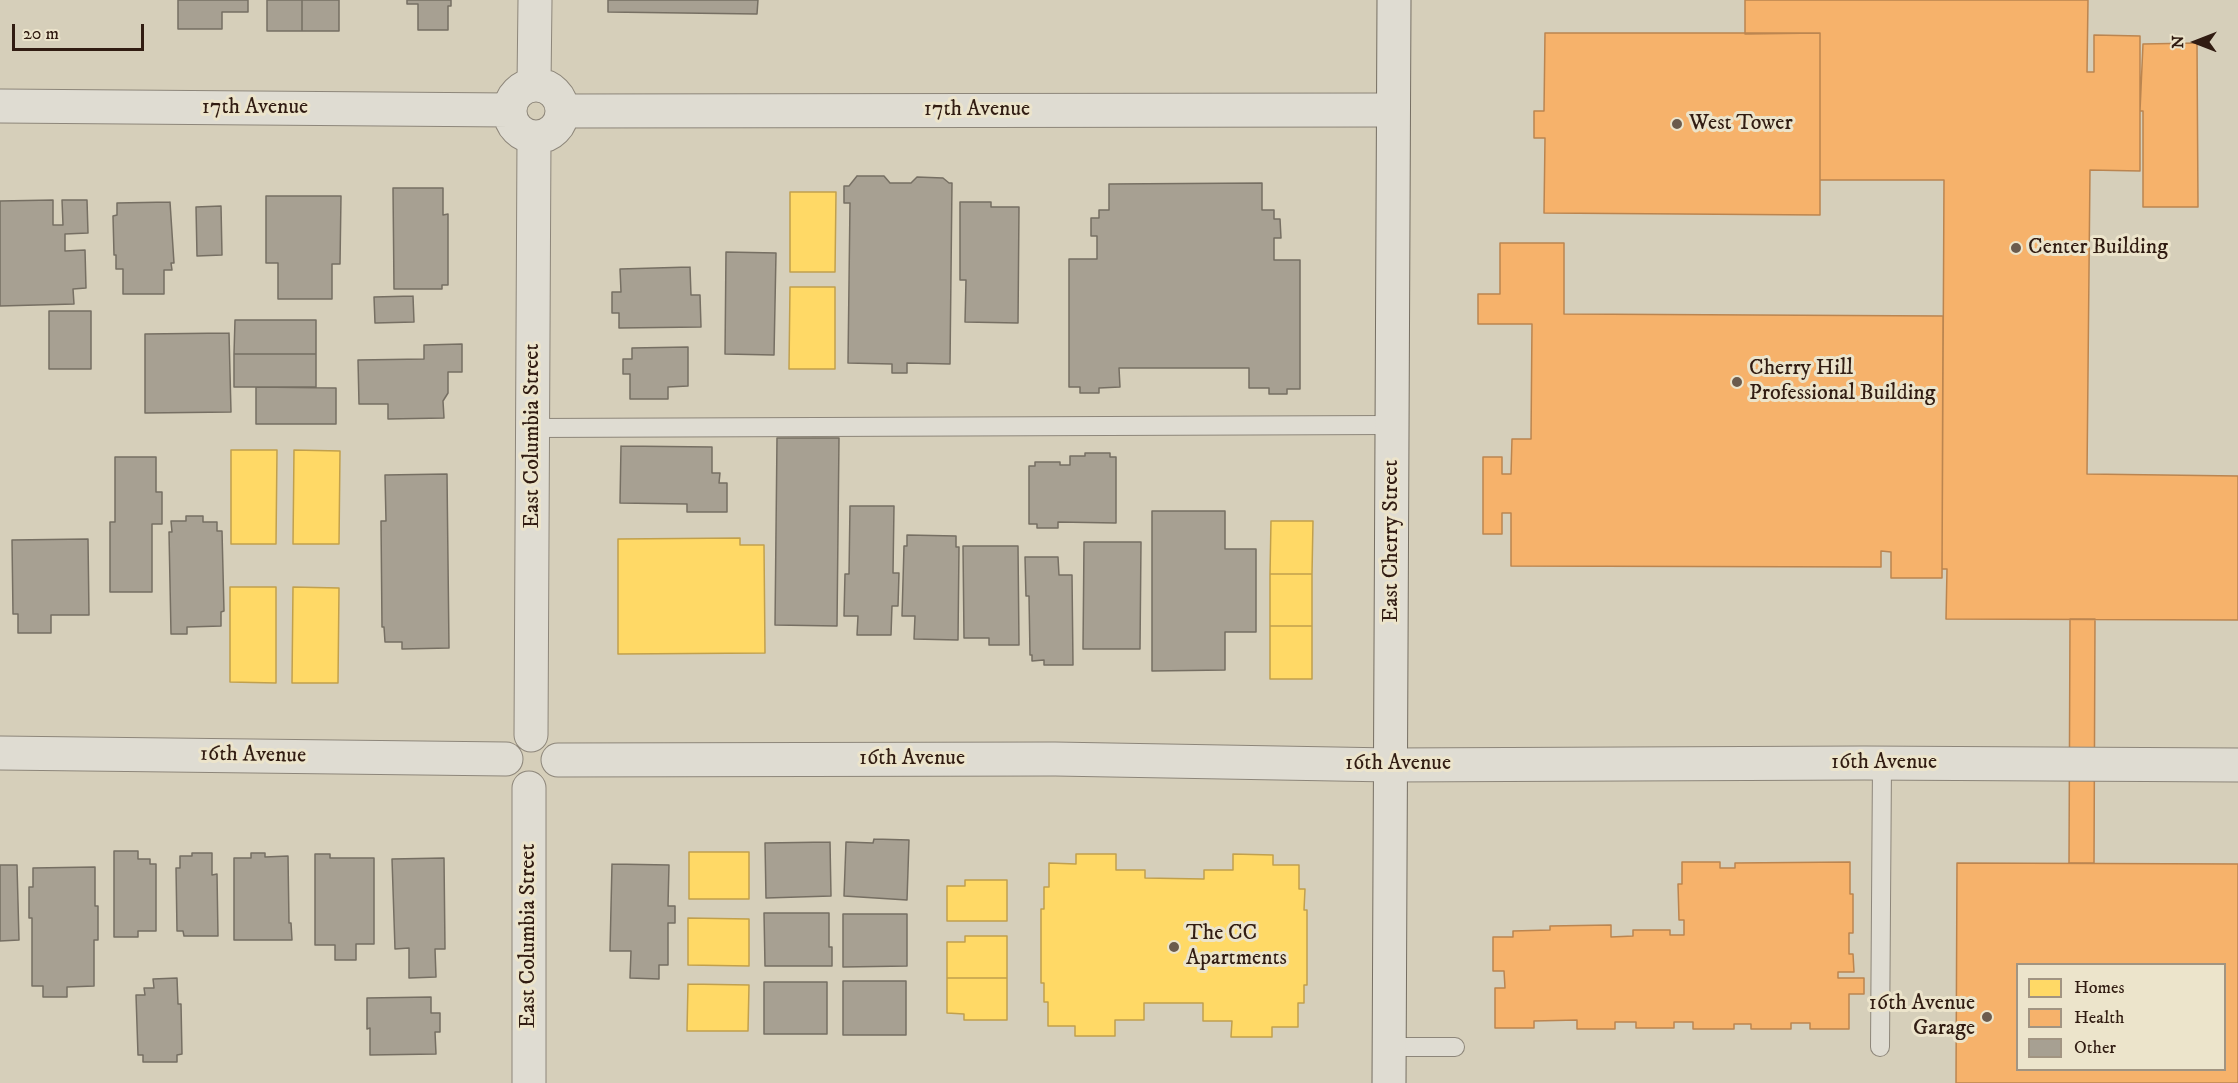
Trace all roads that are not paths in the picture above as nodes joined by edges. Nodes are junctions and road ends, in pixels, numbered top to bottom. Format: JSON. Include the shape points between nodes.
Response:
{"nodes":[{"id":1,"x":535,"y":0,"type":"edge"},
{"id":2,"x":1394,"y":0,"type":"edge"},
{"id":3,"x":534,"y":85,"type":"junction"},
{"id":4,"x":0,"y":106,"type":"edge"},
{"id":5,"x":510,"y":110,"type":"junction"},
{"id":6,"x":1393,"y":110,"type":"junction"},
{"id":7,"x":562,"y":111,"type":"junction"},
{"id":8,"x":534,"y":137,"type":"junction"},
{"id":9,"x":1392,"y":424,"type":"junction"},
{"id":10,"x":533,"y":429,"type":"junction"},
{"id":11,"x":531,"y":735,"type":"junction"},
{"id":12,"x":0,"y":753,"type":"edge"},
{"id":13,"x":506,"y":759,"type":"junction"},
{"id":14,"x":558,"y":760,"type":"junction"},
{"id":15,"x":1882,"y":763,"type":"junction"},
{"id":16,"x":1391,"y":765,"type":"junction"},
{"id":17,"x":2238,"y":765,"type":"edge"},
{"id":18,"x":529,"y":788,"type":"junction"},
{"id":19,"x":1389,"y":1047,"type":"junction"},
{"id":20,"x":1455,"y":1047,"type":"dead end"},
{"id":21,"x":1880,"y":1047,"type":"dead end"},
{"id":22,"x":529,"y":1083,"type":"edge"},
{"id":23,"x":1389,"y":1083,"type":"edge"}],
"edges":[{"from":1,"to":3,"type":"street"},
{"from":2,"to":6,"type":"street","name":"East Cherry Street"},
{"from":3,"to":5,"type":"street","via":[[520,90]]},
{"from":3,"to":7,"type":"street","via":[[554,92]]},
{"from":4,"to":5,"type":"street","name":"17th Avenue"},
{"from":5,"to":8,"type":"street","via":[[517,129]]},
{"from":6,"to":7,"type":"street","name":"17th Avenue"},
{"from":6,"to":9,"type":"street","name":"East Cherry Street"},
{"from":7,"to":8,"type":"street","via":[[560,123],[548,135]]},
{"from":8,"to":10,"type":"street","name":"East Columbia Street"},
{"from":9,"to":10,"type":"lane"},
{"from":9,"to":16,"type":"street","name":"East Cherry Street"},
{"from":10,"to":11,"type":"street","name":"East Columbia Street"},
{"from":11,"to":13,"type":"street","via":[[513,742]]},
{"from":11,"to":14,"type":"street","via":[[551,743]]},
{"from":12,"to":13,"type":"street","name":"16th Avenue"},
{"from":13,"to":18,"type":"street","via":[[513,780]]},
{"from":14,"to":16,"type":"street","name":"16th Avenue","via":[[1054,759]]},
{"from":14,"to":18,"type":"street","via":[[553,777]]},
{"from":15,"to":16,"type":"street","name":"16th Avenue"},
{"from":15,"to":17,"type":"street","name":"16th Avenue"},
{"from":15,"to":21,"type":"lane"},
{"from":16,"to":19,"type":"street","name":"East Cherry Street"},
{"from":18,"to":22,"type":"street","name":"East Columbia Street"},
{"from":19,"to":20,"type":"lane"},
{"from":19,"to":23,"type":"street","name":"East Cherry Street"}]}
